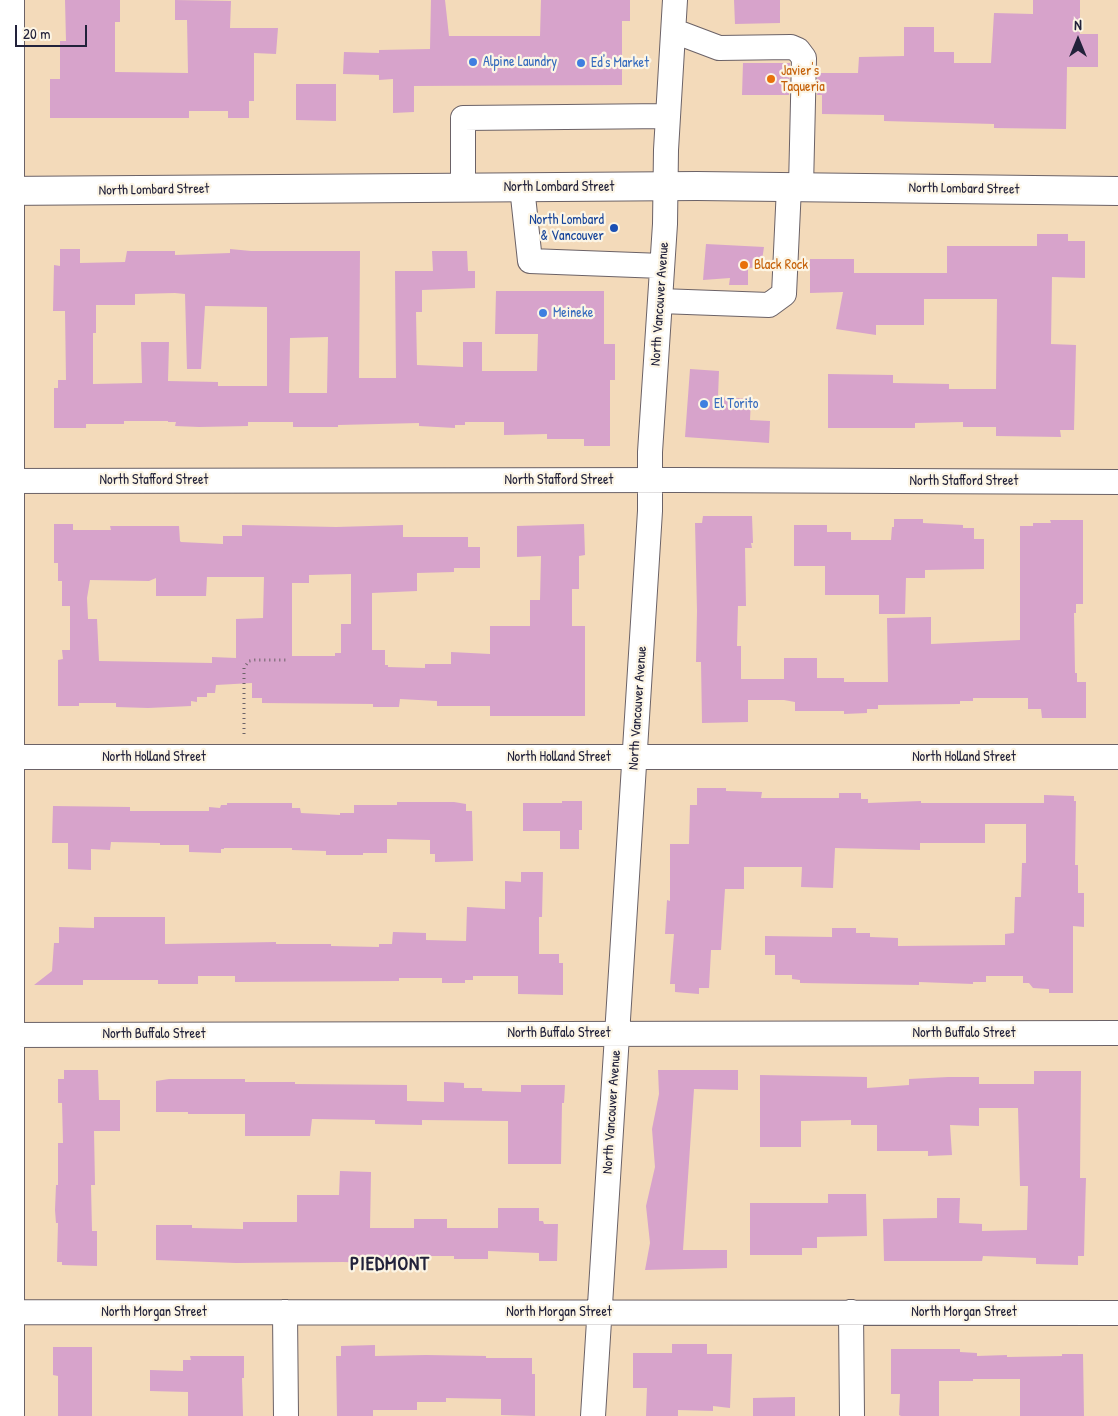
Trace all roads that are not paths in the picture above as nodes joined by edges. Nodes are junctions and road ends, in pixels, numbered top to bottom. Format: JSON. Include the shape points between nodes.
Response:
{"nodes":[{"id":1,"x":12,"y":0,"type":"edge"},
{"id":2,"x":675,"y":0,"type":"edge"},
{"id":3,"x":674,"y":31,"type":"junction"},
{"id":4,"x":668,"y":116,"type":"junction"},
{"id":5,"x":666,"y":187,"type":"junction"},
{"id":6,"x":795,"y":187,"type":"junction"},
{"id":7,"x":462,"y":188,"type":"junction"},
{"id":8,"x":522,"y":188,"type":"junction"},
{"id":9,"x":6,"y":191,"type":"edge"},
{"id":10,"x":1118,"y":191,"type":"edge"},
{"id":11,"x":662,"y":266,"type":"junction"},
{"id":12,"x":660,"y":301,"type":"junction"},
{"id":13,"x":650,"y":480,"type":"junction"},
{"id":14,"x":6,"y":481,"type":"edge"},
{"id":15,"x":1118,"y":482,"type":"edge"},
{"id":16,"x":6,"y":757,"type":"edge"},
{"id":17,"x":635,"y":757,"type":"junction"},
{"id":18,"x":1118,"y":757,"type":"edge"},
{"id":19,"x":617,"y":1033,"type":"junction"},
{"id":20,"x":1118,"y":1033,"type":"edge"},
{"id":21,"x":6,"y":1035,"type":"edge"},
{"id":22,"x":6,"y":1312,"type":"edge"},
{"id":23,"x":285,"y":1312,"type":"junction"},
{"id":24,"x":599,"y":1312,"type":"junction"},
{"id":25,"x":851,"y":1312,"type":"junction"},
{"id":26,"x":1118,"y":1312,"type":"edge"},
{"id":27,"x":12,"y":1416,"type":"edge"},
{"id":28,"x":286,"y":1416,"type":"edge"},
{"id":29,"x":593,"y":1416,"type":"edge"},
{"id":30,"x":852,"y":1416,"type":"edge"}],
"edges":[{"from":1,"to":9,"type":"street"},
{"from":2,"to":3,"type":"street","name":"North Vancouver Avenue"},
{"from":3,"to":4,"type":"street","name":"North Vancouver Avenue"},
{"from":3,"to":6,"type":"street","via":[[720,48],[791,47],[798,50],[804,58]]},
{"from":4,"to":5,"type":"street","name":"North Vancouver Avenue"},
{"from":4,"to":7,"type":"street","via":[[462,118]]},
{"from":5,"to":6,"type":"main road","name":"North Lombard Street"},
{"from":5,"to":8,"type":"main road","name":"North Lombard Street"},
{"from":5,"to":11,"type":"street","name":"North Vancouver Avenue"},
{"from":6,"to":10,"type":"main road","name":"North Lombard Street"},
{"from":6,"to":12,"type":"street","via":[[784,294],[769,305]]},
{"from":7,"to":8,"type":"main road","name":"North Lombard Street"},
{"from":7,"to":9,"type":"main road","name":"North Lombard Street"},
{"from":8,"to":11,"type":"street","via":[[530,261]]},
{"from":9,"to":14,"type":"street"},
{"from":11,"to":12,"type":"street","name":"North Vancouver Avenue"},
{"from":12,"to":13,"type":"street","name":"North Vancouver Avenue"},
{"from":13,"to":14,"type":"street","name":"North Stafford Street"},
{"from":13,"to":15,"type":"street","name":"North Stafford Street"},
{"from":13,"to":17,"type":"street","name":"North Vancouver Avenue"},
{"from":14,"to":16,"type":"street"},
{"from":16,"to":17,"type":"street","name":"North Holland Street"},
{"from":16,"to":21,"type":"street"},
{"from":17,"to":18,"type":"street","name":"North Holland Street"},
{"from":17,"to":19,"type":"street","name":"North Vancouver Avenue"},
{"from":19,"to":20,"type":"street","name":"North Buffalo Street"},
{"from":19,"to":21,"type":"street","name":"North Buffalo Street"},
{"from":19,"to":24,"type":"street","name":"North Vancouver Avenue"},
{"from":21,"to":22,"type":"street"},
{"from":22,"to":23,"type":"street","name":"North Morgan Street"},
{"from":22,"to":27,"type":"street"},
{"from":23,"to":24,"type":"street","name":"North Morgan Street"},
{"from":23,"to":28,"type":"street"},
{"from":24,"to":25,"type":"street","name":"North Morgan Street"},
{"from":24,"to":29,"type":"street","name":"North Vancouver Avenue"},
{"from":25,"to":26,"type":"street","name":"North Morgan Street"},
{"from":25,"to":30,"type":"street"}]}
